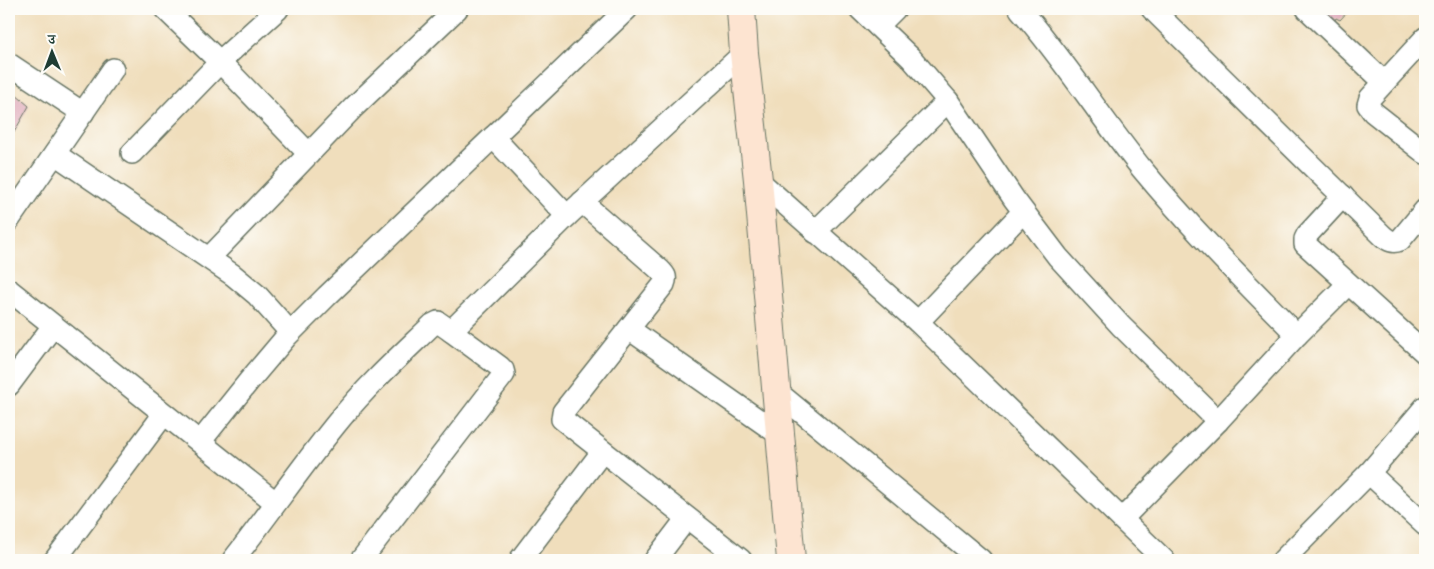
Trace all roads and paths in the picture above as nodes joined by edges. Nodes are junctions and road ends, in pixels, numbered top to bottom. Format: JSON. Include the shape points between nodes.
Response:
{"nodes":[{"id":1,"x":165,"y":9,"type":"edge"},
{"id":2,"x":278,"y":9,"type":"edge"},
{"id":3,"x":457,"y":9,"type":"edge"},
{"id":4,"x":628,"y":9,"type":"edge"},
{"id":5,"x":741,"y":9,"type":"edge"},
{"id":6,"x":860,"y":9,"type":"edge"},
{"id":7,"x":895,"y":9,"type":"edge"},
{"id":8,"x":1020,"y":9,"type":"edge"},
{"id":9,"x":1152,"y":9,"type":"edge"},
{"id":10,"x":1307,"y":9,"type":"edge"},
{"id":11,"x":878,"y":26,"type":"junction"},
{"id":12,"x":1425,"y":38,"type":"edge"},
{"id":13,"x":744,"y":53,"type":"junction"},
{"id":14,"x":220,"y":62,"type":"junction"},
{"id":15,"x":9,"y":64,"type":"edge"},
{"id":16,"x":113,"y":69,"type":"dead end"},
{"id":17,"x":1384,"y":82,"type":"junction"},
{"id":18,"x":948,"y":101,"type":"junction"},
{"id":19,"x":83,"y":113,"type":"junction"},
{"id":20,"x":493,"y":137,"type":"junction"},
{"id":21,"x":132,"y":153,"type":"dead end"},
{"id":22,"x":1425,"y":153,"type":"edge"},
{"id":23,"x":55,"y":154,"type":"junction"},
{"id":24,"x":309,"y":154,"type":"junction"},
{"id":25,"x":758,"y":180,"type":"junction"},
{"id":26,"x":1344,"y":196,"type":"junction"},
{"id":27,"x":575,"y":209,"type":"junction"},
{"id":28,"x":1425,"y":210,"type":"edge"},
{"id":29,"x":1023,"y":212,"type":"junction"},
{"id":30,"x":9,"y":220,"type":"edge"},
{"id":31,"x":815,"y":232,"type":"junction"},
{"id":32,"x":209,"y":258,"type":"junction"},
{"id":33,"x":1348,"y":284,"type":"junction"},
{"id":34,"x":9,"y":290,"type":"edge"},
{"id":35,"x":918,"y":322,"type":"junction"},
{"id":36,"x":53,"y":326,"type":"junction"},
{"id":37,"x":629,"y":329,"type":"junction"},
{"id":38,"x":450,"y":331,"type":"junction"},
{"id":39,"x":290,"y":332,"type":"junction"},
{"id":40,"x":1297,"y":335,"type":"junction"},
{"id":41,"x":1425,"y":353,"type":"edge"},
{"id":42,"x":9,"y":385,"type":"edge"},
{"id":43,"x":776,"y":391,"type":"junction"},
{"id":44,"x":1425,"y":407,"type":"edge"},
{"id":45,"x":164,"y":414,"type":"junction"},
{"id":46,"x":1218,"y":421,"type":"junction"},
{"id":47,"x":780,"y":435,"type":"junction"},
{"id":48,"x":200,"y":442,"type":"junction"},
{"id":49,"x":602,"y":452,"type":"junction"},
{"id":50,"x":1369,"y":473,"type":"junction"},
{"id":51,"x":275,"y":502,"type":"junction"},
{"id":52,"x":686,"y":518,"type":"junction"},
{"id":53,"x":1122,"y":519,"type":"junction"},
{"id":54,"x":1425,"y":525,"type":"edge"},
{"id":55,"x":55,"y":560,"type":"edge"},
{"id":56,"x":233,"y":560,"type":"edge"},
{"id":57,"x":361,"y":560,"type":"edge"},
{"id":58,"x":520,"y":560,"type":"edge"},
{"id":59,"x":655,"y":560,"type":"edge"},
{"id":60,"x":741,"y":560,"type":"edge"},
{"id":61,"x":791,"y":560,"type":"edge"},
{"id":62,"x":981,"y":560,"type":"edge"},
{"id":63,"x":1164,"y":560,"type":"edge"},
{"id":64,"x":1283,"y":560,"type":"edge"}],
"edges":[{"from":1,"to":14,"type":"street"},
{"from":2,"to":14,"type":"street"},
{"from":3,"to":24,"type":"street"},
{"from":4,"to":20,"type":"street"},
{"from":5,"to":13,"type":"street"},
{"from":6,"to":11,"type":"street"},
{"from":7,"to":11,"type":"street"},
{"from":8,"to":40,"type":"street","via":[[1172,204]]},
{"from":9,"to":26,"type":"street"},
{"from":10,"to":17,"type":"street"},
{"from":11,"to":18,"type":"street"},
{"from":12,"to":17,"type":"street"},
{"from":13,"to":25,"type":"street"},
{"from":13,"to":27,"type":"street"},
{"from":14,"to":21,"type":"street"},
{"from":14,"to":24,"type":"street"},
{"from":15,"to":19,"type":"street"},
{"from":16,"to":19,"type":"street"},
{"from":17,"to":22,"type":"street","via":[[1368,101],[1369,109]]},
{"from":18,"to":29,"type":"street"},
{"from":18,"to":31,"type":"street"},
{"from":19,"to":23,"type":"street"},
{"from":20,"to":27,"type":"street"},
{"from":20,"to":39,"type":"street"},
{"from":23,"to":30,"type":"street"},
{"from":23,"to":32,"type":"street"},
{"from":24,"to":32,"type":"street"},
{"from":25,"to":31,"type":"street"},
{"from":25,"to":43,"type":"street"},
{"from":26,"to":28,"type":"street","via":[[1383,236],[1395,242],[1404,237]]},
{"from":26,"to":33,"type":"street","via":[[1304,239],[1308,248]]},
{"from":27,"to":37,"type":"street","via":[[665,275],[664,284]]},
{"from":27,"to":38,"type":"street"},
{"from":29,"to":35,"type":"street"},
{"from":29,"to":46,"type":"street","via":[[1097,300]]},
{"from":31,"to":35,"type":"street"},
{"from":32,"to":39,"type":"street","via":[[257,294]]},
{"from":33,"to":40,"type":"street"},
{"from":33,"to":41,"type":"street"},
{"from":34,"to":36,"type":"street"},
{"from":35,"to":53,"type":"street"},
{"from":36,"to":42,"type":"street"},
{"from":36,"to":45,"type":"street"},
{"from":37,"to":47,"type":"street"},
{"from":37,"to":49,"type":"street","via":[[562,416],[564,422]]},
{"from":38,"to":51,"type":"street","via":[[438,322],[432,325],[366,389]]},
{"from":38,"to":57,"type":"street","via":[[500,367],[504,374]]},
{"from":39,"to":48,"type":"street"},
{"from":40,"to":46,"type":"street"},
{"from":43,"to":47,"type":"street"},
{"from":43,"to":62,"type":"street"},
{"from":44,"to":50,"type":"street"},
{"from":45,"to":48,"type":"street"},
{"from":45,"to":55,"type":"street"},
{"from":46,"to":53,"type":"street"},
{"from":47,"to":61,"type":"street"},
{"from":48,"to":51,"type":"street"},
{"from":49,"to":52,"type":"street"},
{"from":49,"to":58,"type":"street"},
{"from":50,"to":54,"type":"street"},
{"from":50,"to":64,"type":"street"},
{"from":51,"to":56,"type":"street"},
{"from":52,"to":59,"type":"street"},
{"from":52,"to":60,"type":"street"},
{"from":53,"to":63,"type":"street"}]}
